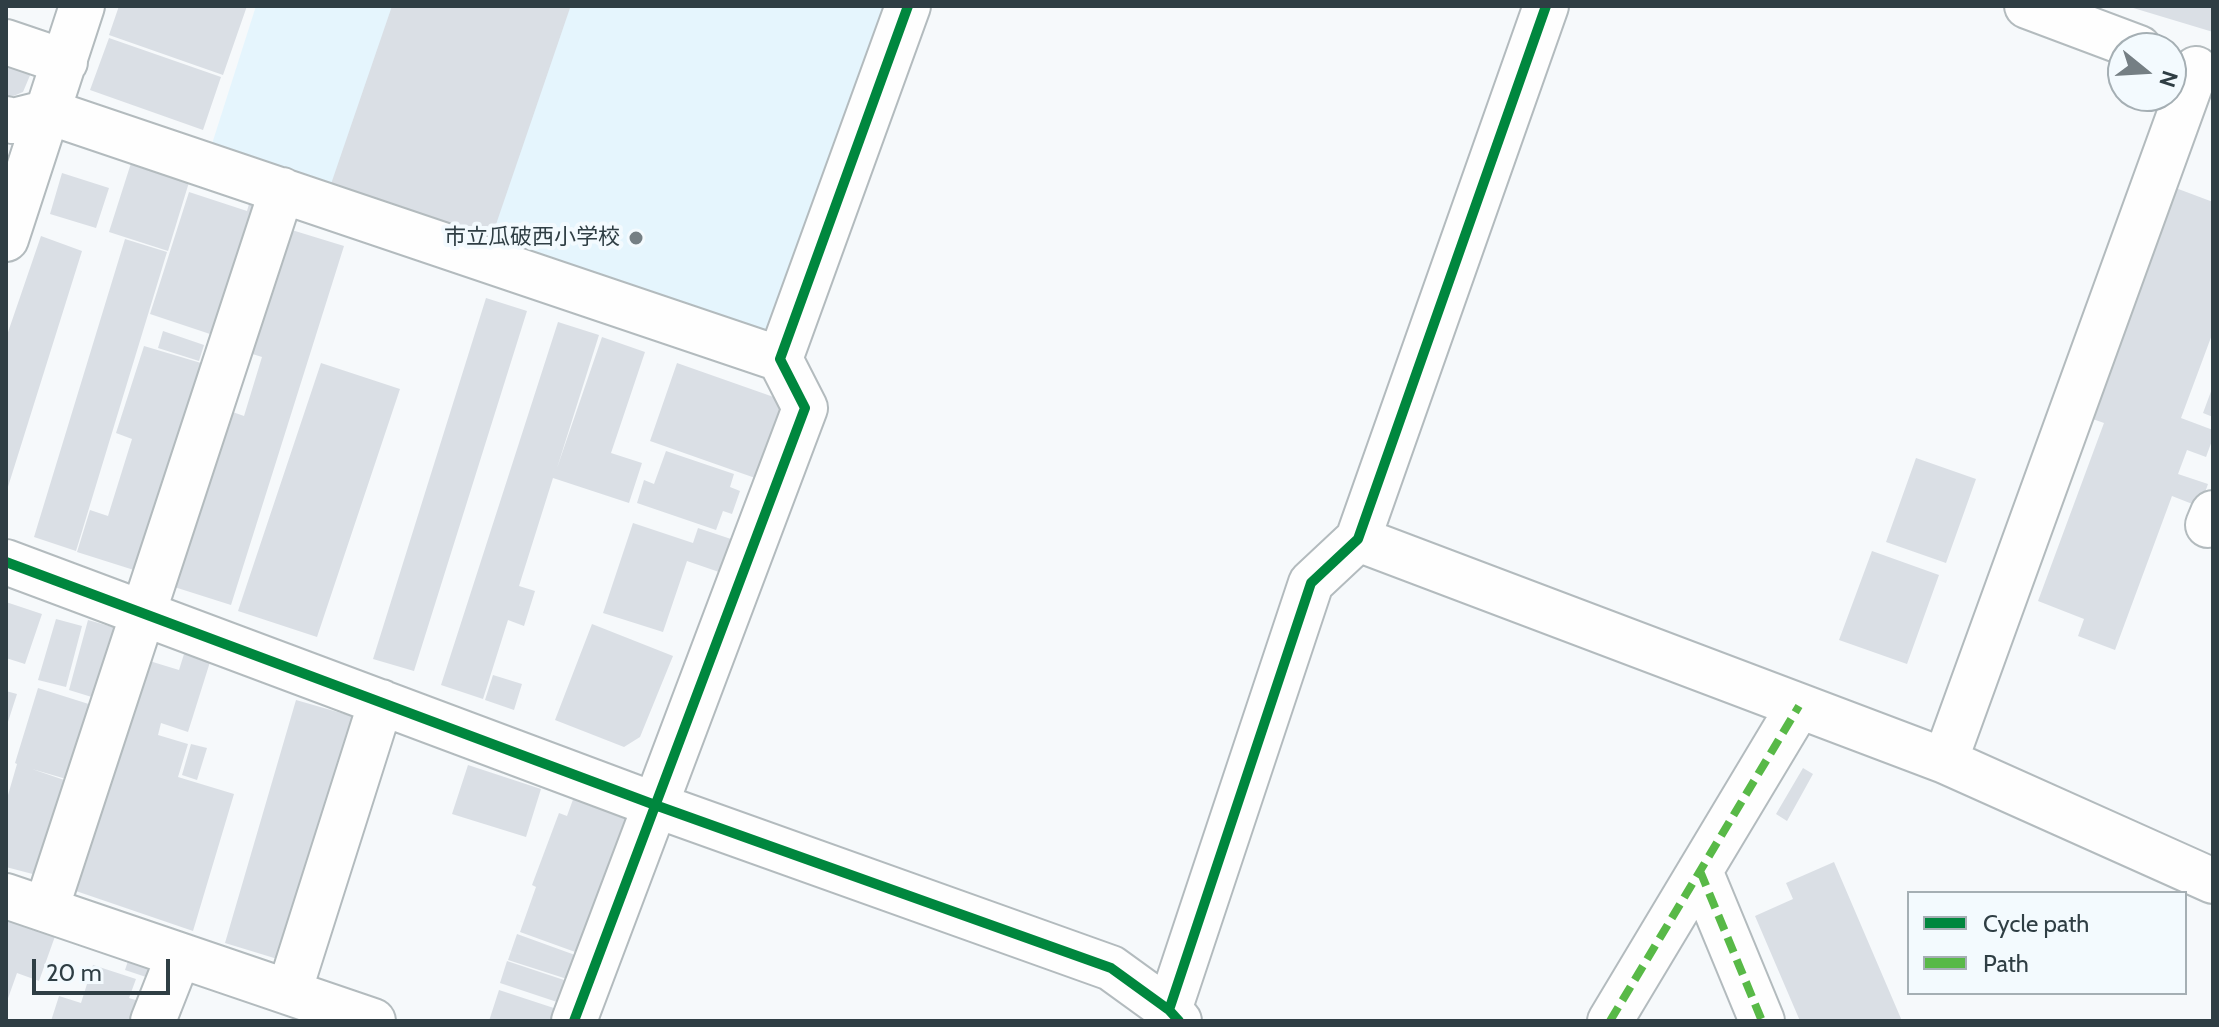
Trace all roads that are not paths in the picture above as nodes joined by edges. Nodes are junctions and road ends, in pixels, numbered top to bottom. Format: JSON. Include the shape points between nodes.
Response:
{"nodes":[{"id":1,"x":82,"y":6,"type":"edge"},
{"id":2,"x":908,"y":6,"type":"edge"},
{"id":3,"x":1546,"y":6,"type":"edge"},
{"id":4,"x":2027,"y":6,"type":"edge"},
{"id":5,"x":2107,"y":36,"type":"edge"},
{"id":6,"x":6,"y":42,"type":"edge"},
{"id":7,"x":65,"y":62,"type":"junction"},
{"id":8,"x":2193,"y":68,"type":"edge"},
{"id":9,"x":49,"y":112,"type":"junction"},
{"id":10,"x":6,"y":119,"type":"edge"},
{"id":11,"x":282,"y":190,"type":"junction"},
{"id":12,"x":6,"y":239,"type":"edge"},
{"id":13,"x":780,"y":359,"type":"junction"},
{"id":14,"x":1358,"y":539,"type":"junction"},
{"id":15,"x":6,"y":562,"type":"edge"},
{"id":16,"x":143,"y":614,"type":"junction"},
{"id":17,"x":381,"y":702,"type":"junction"},
{"id":18,"x":1799,"y":706,"type":"junction"},
{"id":19,"x":1945,"y":761,"type":"junction"},
{"id":20,"x":655,"y":805,"type":"junction"},
{"id":21,"x":1700,"y":871,"type":"junction"},
{"id":22,"x":2213,"y":881,"type":"edge"},
{"id":23,"x":26,"y":903,"type":"edge"},
{"id":24,"x":179,"y":955,"type":"junction"},
{"id":25,"x":289,"y":992,"type":"junction"},
{"id":26,"x":1174,"y":1015,"type":"edge"},
{"id":27,"x":153,"y":1021,"type":"edge"},
{"id":28,"x":373,"y":1021,"type":"edge"},
{"id":29,"x":574,"y":1021,"type":"edge"},
{"id":30,"x":1610,"y":1021,"type":"edge"},
{"id":31,"x":1762,"y":1021,"type":"edge"}],
"edges":[{"from":1,"to":7,"type":"street"},
{"from":2,"to":13,"type":"street"},
{"from":3,"to":14,"type":"street"},
{"from":4,"to":5,"type":"street"},
{"from":6,"to":7,"type":"street"},
{"from":7,"to":9,"type":"street"},
{"from":8,"to":19,"type":"street"},
{"from":9,"to":10,"type":"street"},
{"from":9,"to":11,"type":"street"},
{"from":9,"to":12,"type":"street"},
{"from":11,"to":13,"type":"street"},
{"from":11,"to":16,"type":"street"},
{"from":13,"to":20,"type":"street","via":[[805,408]]},
{"from":14,"to":18,"type":"street"},
{"from":14,"to":26,"type":"street","via":[[1311,583]]},
{"from":15,"to":16,"type":"street"},
{"from":16,"to":17,"type":"street"},
{"from":16,"to":23,"type":"street"},
{"from":17,"to":20,"type":"street"},
{"from":17,"to":25,"type":"street"},
{"from":18,"to":19,"type":"street"},
{"from":18,"to":21,"type":"street"},
{"from":19,"to":22,"type":"street"},
{"from":20,"to":26,"type":"street","via":[[1111,968]]},
{"from":20,"to":29,"type":"street"},
{"from":21,"to":30,"type":"street"},
{"from":21,"to":31,"type":"street"},
{"from":23,"to":24,"type":"street"},
{"from":24,"to":25,"type":"street"},
{"from":24,"to":27,"type":"street"},
{"from":25,"to":28,"type":"street"}]}
